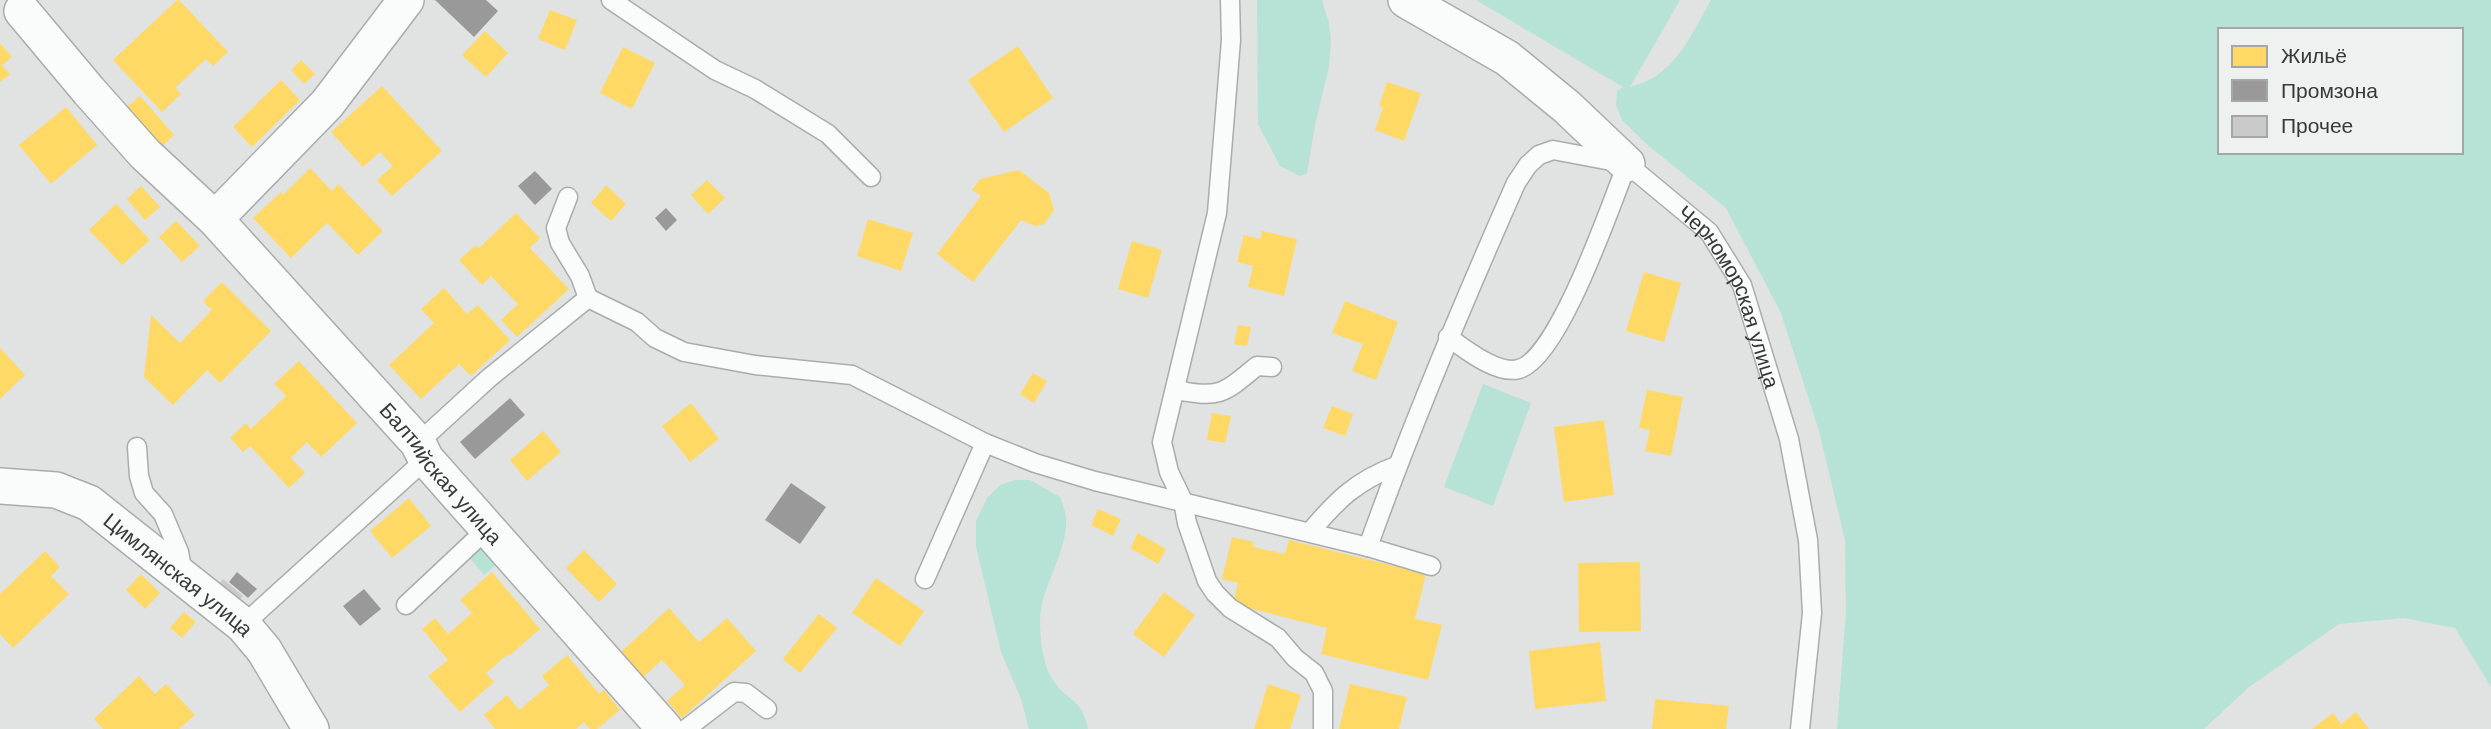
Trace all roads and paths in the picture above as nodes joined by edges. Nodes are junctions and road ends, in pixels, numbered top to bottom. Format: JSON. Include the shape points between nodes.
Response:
{"nodes":[{"id":1,"x":406,"y":0,"type":"edge"},
{"id":2,"x":611,"y":0,"type":"edge"},
{"id":3,"x":1230,"y":0,"type":"edge"},
{"id":4,"x":1406,"y":0,"type":"edge"},
{"id":5,"x":22,"y":11,"type":"dead end"},
{"id":6,"x":1628,"y":164,"type":"junction"},
{"id":7,"x":871,"y":177,"type":"dead end"},
{"id":8,"x":568,"y":197,"type":"dead end"},
{"id":9,"x":215,"y":219,"type":"junction"},
{"id":10,"x":588,"y":298,"type":"junction"},
{"id":11,"x":1448,"y":337,"type":"junction"},
{"id":12,"x":1272,"y":367,"type":"dead end"},
{"id":13,"x":1175,"y":390,"type":"junction"},
{"id":14,"x":985,"y":443,"type":"junction"},
{"id":15,"x":137,"y":447,"type":"dead end"},
{"id":16,"x":422,"y":451,"type":"junction"},
{"id":17,"x":1396,"y":467,"type":"junction"},
{"id":18,"x":0,"y":486,"type":"edge"},
{"id":19,"x":1183,"y":501,"type":"junction"},
{"id":20,"x":487,"y":529,"type":"junction"},
{"id":21,"x":1310,"y":532,"type":"junction"},
{"id":22,"x":1368,"y":547,"type":"junction"},
{"id":23,"x":1431,"y":566,"type":"dead end"},
{"id":24,"x":184,"y":577,"type":"junction"},
{"id":25,"x":925,"y":579,"type":"dead end"},
{"id":26,"x":406,"y":605,"type":"dead end"},
{"id":27,"x":243,"y":625,"type":"junction"},
{"id":28,"x":767,"y":709,"type":"dead end"},
{"id":29,"x":311,"y":729,"type":"edge"},
{"id":30,"x":665,"y":729,"type":"edge"},
{"id":31,"x":686,"y":729,"type":"edge"},
{"id":32,"x":1323,"y":729,"type":"edge"},
{"id":33,"x":1800,"y":729,"type":"edge"}],
"edges":[{"from":1,"to":9,"type":"street","via":[[327,104]]},
{"from":2,"to":7,"type":"lane","via":[[715,70],[828,134]]},
{"from":3,"to":13,"type":"lane","via":[[1217,213]]},
{"from":4,"to":6,"type":"street","name":"Черноморская улица","via":[[1507,58]]},
{"from":5,"to":9,"type":"street","name":"Балтийская улица","via":[[145,154]]},
{"from":6,"to":11,"type":"lane","via":[[1553,150],[1528,165]]},
{"from":6,"to":11,"type":"lane","via":[[1582,277],[1553,336],[1532,363],[1517,370],[1492,365]]},
{"from":6,"to":33,"type":"lane","name":"Черноморская улица","via":[[1709,232],[1742,285],[1755,326],[1789,439],[1808,540],[1812,613]]},
{"from":8,"to":10,"type":"lane","via":[[556,228],[559,243]]},
{"from":9,"to":16,"type":"street","name":"Балтийская улица"},
{"from":10,"to":14,"type":"lane","via":[[684,352],[852,375]]},
{"from":10,"to":16,"type":"lane","via":[[489,378]]},
{"from":11,"to":17,"type":"lane"},
{"from":12,"to":13,"type":"lane","via":[[1257,366],[1217,395]]},
{"from":13,"to":19,"type":"lane","via":[[1163,442],[1169,472]]},
{"from":14,"to":19,"type":"lane","via":[[1095,481]]},
{"from":14,"to":25,"type":"lane"},
{"from":15,"to":24,"type":"lane","via":[[144,493],[163,514],[180,552]]},
{"from":16,"to":20,"type":"street","name":"Балтийская улица"},
{"from":16,"to":27,"type":"lane"},
{"from":17,"to":21,"type":"lane","via":[[1353,486]]},
{"from":17,"to":22,"type":"lane"},
{"from":18,"to":24,"type":"street","name":"Цимлянская улица","via":[[56,491],[89,503]]},
{"from":19,"to":21,"type":"lane"},
{"from":19,"to":32,"type":"lane","via":[[1207,581],[1215,593],[1278,638],[1314,673],[1322,691]]},
{"from":20,"to":26,"type":"lane"},
{"from":20,"to":30,"type":"street","name":"Балтийская улица"},
{"from":21,"to":22,"type":"lane"},
{"from":22,"to":23,"type":"lane"},
{"from":24,"to":27,"type":"street","name":"Цимлянская улица"},
{"from":27,"to":29,"type":"street","name":"Цимлянская улица","via":[[264,650]]},
{"from":28,"to":31,"type":"lane","via":[[746,693],[734,692]]}]}
